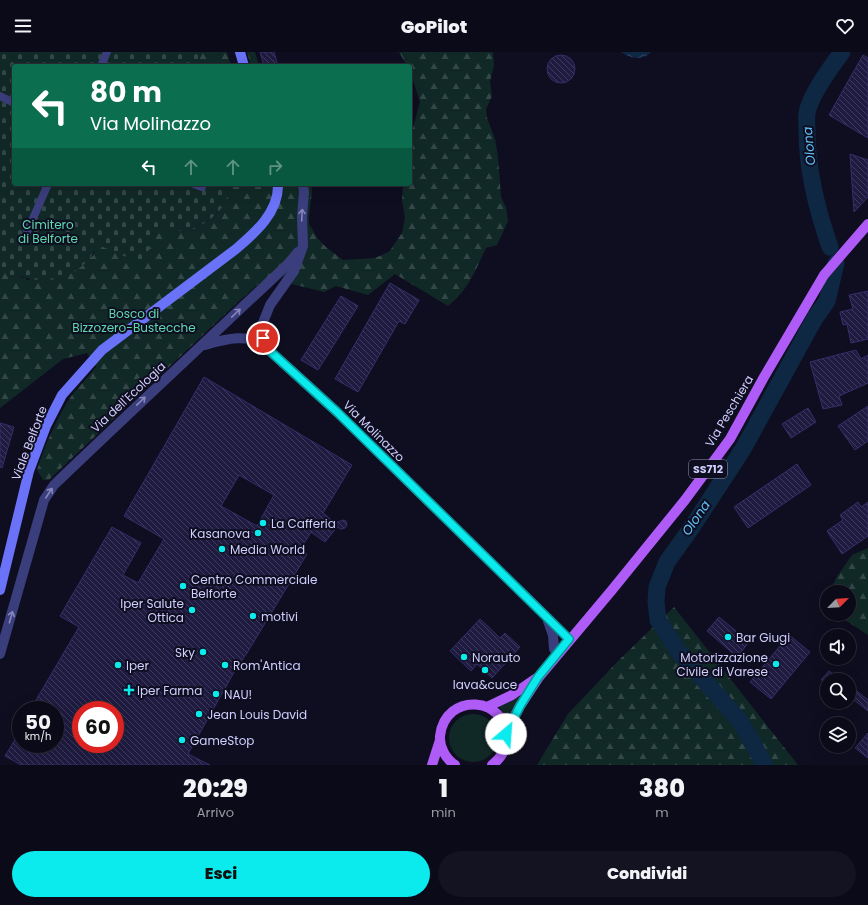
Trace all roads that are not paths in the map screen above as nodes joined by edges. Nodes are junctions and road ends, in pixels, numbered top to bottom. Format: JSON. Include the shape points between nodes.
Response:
{"nodes":[{"id":1,"x":107,"y":52,"type":"edge"},
{"id":2,"x":240,"y":52,"type":"edge"},
{"id":3,"x":102,"y":64,"type":"edge"},
{"id":4,"x":243,"y":64,"type":"edge"},
{"id":5,"x":0,"y":96,"type":"edge"},
{"id":6,"x":12,"y":101,"type":"edge"},
{"id":7,"x":47,"y":186,"type":"edge"},
{"id":8,"x":278,"y":186,"type":"edge"},
{"id":9,"x":303,"y":186,"type":"edge"},
{"id":10,"x":868,"y":224,"type":"edge"},
{"id":11,"x":24,"y":239,"type":"dead end"},
{"id":12,"x":303,"y":246,"type":"junction"},
{"id":13,"x":201,"y":346,"type":"junction"},
{"id":14,"x":271,"y":352,"type":"junction"},
{"id":15,"x":0,"y":590,"type":"edge"},
{"id":16,"x":542,"y":613,"type":"junction"},
{"id":17,"x":569,"y":639,"type":"junction"},
{"id":18,"x":554,"y":649,"type":"dead end"},
{"id":19,"x":0,"y":654,"type":"edge"},
{"id":20,"x":538,"y":677,"type":"junction"},
{"id":21,"x":487,"y":707,"type":"junction"},
{"id":22,"x":506,"y":734,"type":"junction"},
{"id":23,"x":440,"y":740,"type":"junction"},
{"id":24,"x":432,"y":765,"type":"edge"},
{"id":25,"x":455,"y":765,"type":"edge"},
{"id":26,"x":492,"y":765,"type":"edge"}],
"edges":[{"from":1,"to":3,"type":"street"},
{"from":2,"to":4,"type":"main road"},
{"from":5,"to":6,"type":"street"},
{"from":7,"to":11,"type":"street"},
{"from":8,"to":15,"type":"main road","name":"Viale Belforte","via":[[271,210],[254,233],[102,350],[62,395],[46,426],[29,471]]},
{"from":12,"to":9,"type":"street","one_way":true},
{"from":10,"to":17,"type":"main road","name":"Via Peschiera","number":"SS712","via":[[824,275],[730,439],[680,506]]},
{"from":13,"to":12,"type":"street","name":"Via dell'Ecologia","one_way":true,"via":[[288,264]]},
{"from":12,"to":14,"type":"street","name":"Via Molinazzo","via":[[294,271],[270,306],[262,325],[263,338]]},
{"from":13,"to":14,"type":"street","via":[[244,337],[256,340]]},
{"from":19,"to":13,"type":"street","name":"Via dell'Ecologia","one_way":true,"via":[[44,500],[54,485]]},
{"from":14,"to":16,"type":"street","name":"Via Molinazzo","via":[[337,412]]},
{"from":16,"to":17,"type":"street","name":"Via Molinazzo"},
{"from":16,"to":18,"type":"street","name":"Via Molinazzo","via":[[550,623]]},
{"from":17,"to":20,"type":"main road","name":"Via Peschiera","number":"SS712"},
{"from":20,"to":21,"type":"main road","name":"Via Peschiera","number":"SS712","via":[[512,695]]},
{"from":20,"to":22,"type":"main road","name":"Via Peschiera","number":"SS712"},
{"from":21,"to":22,"type":"main road","via":[[503,722]]},
{"from":21,"to":23,"type":"main road","via":[[466,704],[455,709],[446,717],[441,728]]},
{"from":22,"to":26,"type":"main road","name":"Via Peschiera","via":[[502,754]]},
{"from":23,"to":24,"type":"main road"},
{"from":23,"to":25,"type":"main road","via":[[444,754]]}]}
